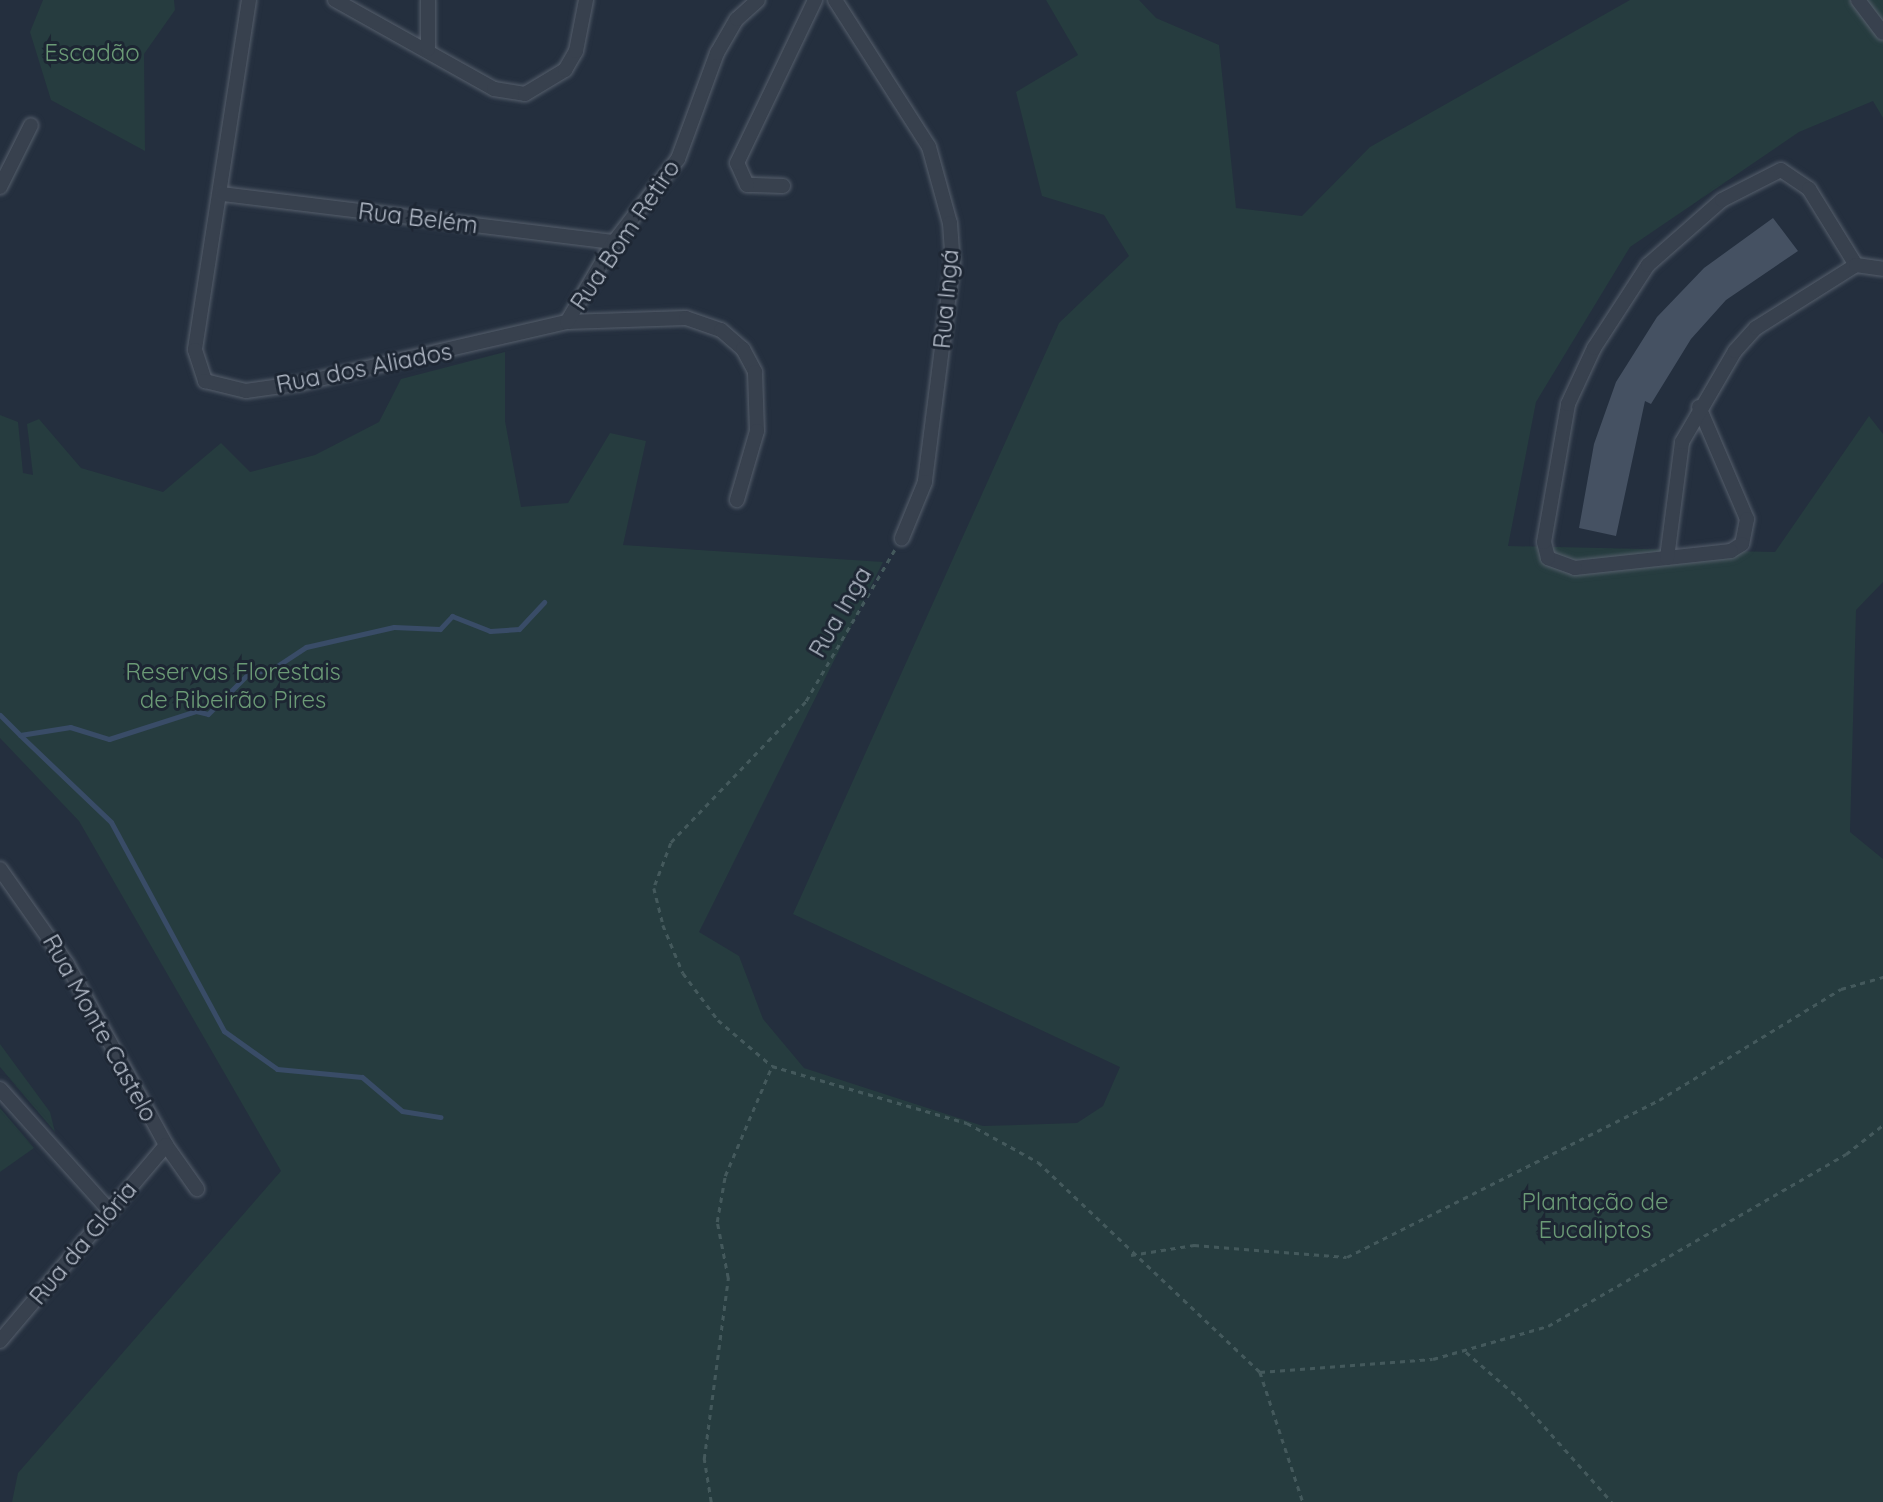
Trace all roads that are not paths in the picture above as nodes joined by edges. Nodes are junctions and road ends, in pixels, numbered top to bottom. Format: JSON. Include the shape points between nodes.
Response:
{"nodes":[{"id":1,"x":248,"y":0,"type":"edge"},
{"id":2,"x":335,"y":0,"type":"edge"},
{"id":3,"x":428,"y":0,"type":"edge"},
{"id":4,"x":586,"y":0,"type":"edge"},
{"id":5,"x":758,"y":0,"type":"edge"},
{"id":6,"x":815,"y":0,"type":"edge"},
{"id":7,"x":835,"y":0,"type":"edge"},
{"id":8,"x":1858,"y":0,"type":"edge"},
{"id":9,"x":1883,"y":33,"type":"edge"},
{"id":10,"x":428,"y":49,"type":"junction"},
{"id":11,"x":32,"y":125,"type":"dead end"},
{"id":12,"x":783,"y":186,"type":"dead end"},
{"id":13,"x":0,"y":187,"type":"edge"},
{"id":14,"x":222,"y":194,"type":"junction"},
{"id":15,"x":614,"y":242,"type":"junction"},
{"id":16,"x":1856,"y":265,"type":"junction"},
{"id":17,"x":1883,"y":269,"type":"edge"},
{"id":18,"x":567,"y":322,"type":"junction"},
{"id":19,"x":1699,"y":407,"type":"junction"},
{"id":20,"x":737,"y":500,"type":"dead end"},
{"id":21,"x":902,"y":538,"type":"road end"},
{"id":22,"x":1667,"y":558,"type":"junction"},
{"id":23,"x":0,"y":869,"type":"edge"},
{"id":24,"x":0,"y":1089,"type":"edge"},
{"id":25,"x":166,"y":1145,"type":"junction"},
{"id":26,"x":197,"y":1189,"type":"dead end"},
{"id":27,"x":108,"y":1210,"type":"junction"},
{"id":28,"x":0,"y":1341,"type":"edge"}],
"edges":[{"from":1,"to":14,"type":"street","name":"Rua dos Aliados"},
{"from":2,"to":10,"type":"street"},
{"from":3,"to":10,"type":"street"},
{"from":4,"to":10,"type":"street","via":[[576,51],[565,70],[525,94],[494,89]]},
{"from":5,"to":15,"type":"street","name":"Rua Bom Retiro","via":[[737,19],[717,53],[678,159]]},
{"from":6,"to":12,"type":"street","via":[[737,163],[747,185]]},
{"from":7,"to":21,"type":"street","name":"Rua Ingá","via":[[929,148],[950,223],[953,262],[925,482]]},
{"from":8,"to":9,"type":"street"},
{"from":11,"to":13,"type":"street"},
{"from":14,"to":15,"type":"street","name":"Rua Belém"},
{"from":14,"to":18,"type":"street","name":"Rua dos Aliados","via":[[195,349],[196,370],[222,387],[302,383]]},
{"from":15,"to":18,"type":"street","name":"Rua Bom Retiro"},
{"from":16,"to":17,"type":"street"},
{"from":16,"to":19,"type":"street","via":[[1756,328]]},
{"from":16,"to":22,"type":"street","via":[[1809,189],[1781,170],[1722,200],[1648,265],[1626,295],[1568,404],[1544,542],[1548,558],[1576,568]]},
{"from":18,"to":20,"type":"street","name":"Rua dos Aliados","via":[[686,318],[721,330],[743,349],[761,398]]},
{"from":19,"to":22,"type":"street","via":[[1675,473]]},
{"from":19,"to":22,"type":"street","via":[[1748,533],[1731,551]]},
{"from":23,"to":25,"type":"street","name":"Rua Monte Castelo","via":[[68,964]]},
{"from":24,"to":27,"type":"street"},
{"from":25,"to":26,"type":"street","name":"Rua Monte Castelo"},
{"from":25,"to":27,"type":"street","name":"Rua da Glória"},
{"from":27,"to":28,"type":"street","name":"Rua da Glória"}]}
